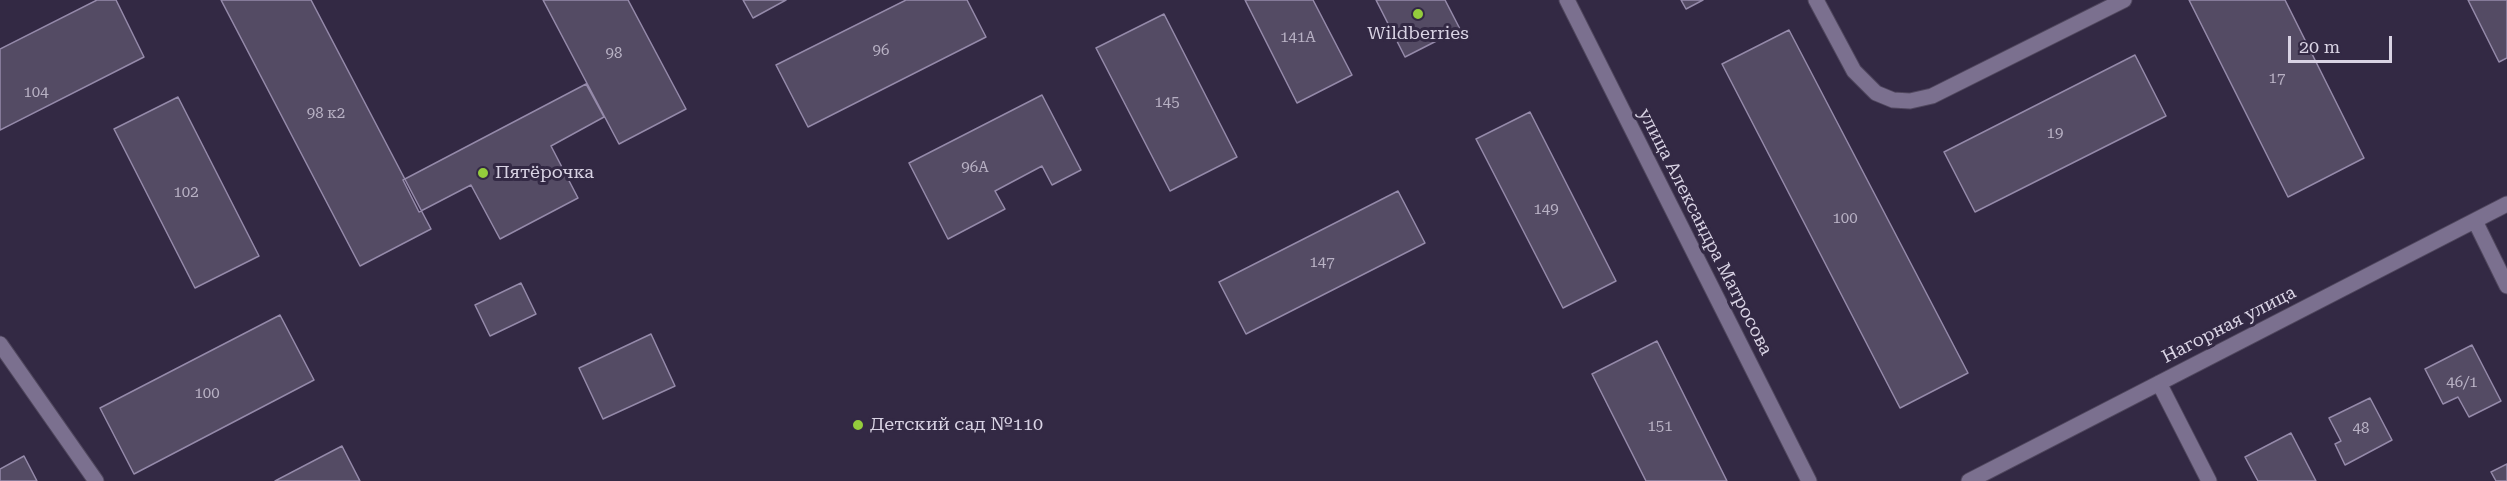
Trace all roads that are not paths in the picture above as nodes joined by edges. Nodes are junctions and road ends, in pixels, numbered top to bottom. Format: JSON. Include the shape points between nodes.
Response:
{"nodes":[{"id":1,"x":1567,"y":0,"type":"edge"},
{"id":2,"x":1816,"y":0,"type":"edge"},
{"id":3,"x":2124,"y":0,"type":"edge"},
{"id":4,"x":2507,"y":204,"type":"edge"},
{"id":5,"x":2475,"y":221,"type":"junction"},
{"id":6,"x":2507,"y":286,"type":"edge"},
{"id":7,"x":0,"y":344,"type":"edge"},
{"id":8,"x":2159,"y":383,"type":"junction"},
{"id":9,"x":96,"y":481,"type":"edge"},
{"id":10,"x":1809,"y":481,"type":"edge"},
{"id":11,"x":1969,"y":481,"type":"edge"},
{"id":12,"x":2209,"y":481,"type":"edge"}],
"edges":[{"from":1,"to":10,"type":"street","name":"улица Александра Матросова"},
{"from":2,"to":3,"type":"street","via":[[1854,71],[1876,93],[1910,101],[1932,96]]},
{"from":4,"to":5,"type":"street","name":"Нагорная улица"},
{"from":5,"to":6,"type":"street"},
{"from":5,"to":8,"type":"street","name":"Нагорная улица"},
{"from":7,"to":9,"type":"street"},
{"from":8,"to":11,"type":"street","name":"Нагорная улица"},
{"from":8,"to":12,"type":"street"}]}
